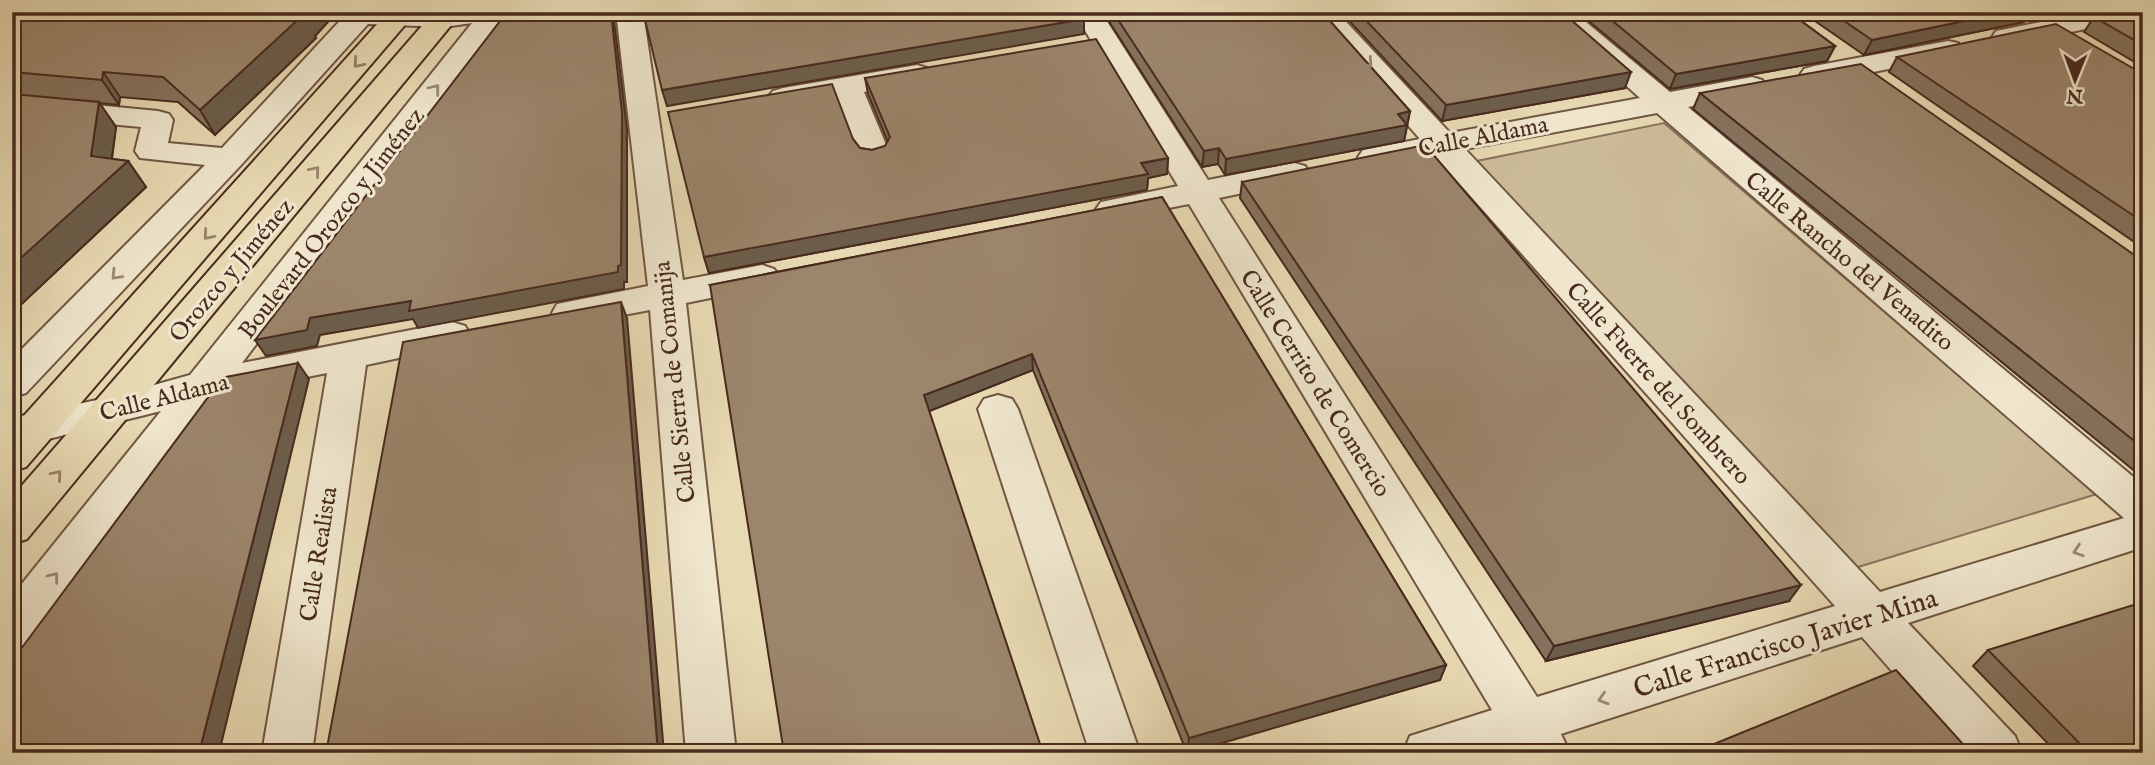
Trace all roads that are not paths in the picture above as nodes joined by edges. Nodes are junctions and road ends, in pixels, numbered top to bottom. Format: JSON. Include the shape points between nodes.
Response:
{"nodes":[{"id":1,"x":483,"y":12,"type":"edge"},
{"id":2,"x":495,"y":12,"type":"edge"},
{"id":3,"x":629,"y":12,"type":"edge"},
{"id":4,"x":1322,"y":12,"type":"edge"},
{"id":5,"x":1557,"y":12,"type":"edge"},
{"id":6,"x":2132,"y":12,"type":"edge"},
{"id":7,"x":354,"y":13,"type":"edge"},
{"id":8,"x":401,"y":15,"type":"edge"},
{"id":9,"x":446,"y":15,"type":"edge"},
{"id":10,"x":2038,"y":20,"type":"edge"},
{"id":11,"x":1090,"y":33,"type":"edge"},
{"id":12,"x":1823,"y":44,"type":"edge"},
{"id":13,"x":2085,"y":48,"type":"edge"},
{"id":14,"x":1856,"y":68,"type":"junction"},
{"id":15,"x":942,"y":70,"type":"edge"},
{"id":16,"x":847,"y":86,"type":"junction"},
{"id":17,"x":1890,"y":92,"type":"edge"},
{"id":18,"x":1662,"y":102,"type":"junction"},
{"id":19,"x":752,"y":103,"type":"edge"},
{"id":20,"x":12,"y":106,"type":"edge"},
{"id":21,"x":1441,"y":144,"type":"junction"},
{"id":22,"x":874,"y":153,"type":"edge"},
{"id":23,"x":230,"y":158,"type":"junction"},
{"id":24,"x":1197,"y":191,"type":"junction"},
{"id":25,"x":1076,"y":216,"type":"edge"},
{"id":26,"x":797,"y":271,"type":"edge"},
{"id":27,"x":667,"y":294,"type":"junction"},
{"id":28,"x":534,"y":319,"type":"edge"},
{"id":29,"x":481,"y":330,"type":"edge"},
{"id":30,"x":349,"y":355,"type":"junction"},
{"id":31,"x":12,"y":383,"type":"edge"},
{"id":32,"x":206,"y":384,"type":"junction"},
{"id":33,"x":998,"y":409,"type":"dead end"},
{"id":34,"x":111,"y":411,"type":"junction"},
{"id":35,"x":26,"y":430,"type":"edge"},
{"id":36,"x":12,"y":456,"type":"edge"},
{"id":37,"x":2143,"y":510,"type":"edge"},
{"id":38,"x":12,"y":527,"type":"edge"},
{"id":39,"x":2143,"y":530,"type":"edge"},
{"id":40,"x":1872,"y":617,"type":"junction"},
{"id":41,"x":12,"y":631,"type":"edge"},
{"id":42,"x":1536,"y":737,"type":"edge"},
{"id":43,"x":287,"y":753,"type":"edge"},
{"id":44,"x":711,"y":753,"type":"edge"},
{"id":45,"x":1115,"y":753,"type":"edge"},
{"id":46,"x":1428,"y":753,"type":"edge"},
{"id":47,"x":1997,"y":753,"type":"edge"}],
"edges":[{"from":1,"to":9,"type":"street"},
{"from":32,"to":2,"type":"street","name":"Boulevard Orozco y Jiménez","one_way":true},
{"from":3,"to":27,"type":"street","name":"Calle Sierra de Comanija","via":[[658,119]]},
{"from":4,"to":21,"type":"street","name":"Calle Fuerte del Sombrero","one_way":true},
{"from":5,"to":18,"type":"street","name":"Calle Rancho del Venadito"},
{"from":6,"to":10,"type":"street","name":"Calle Aldama"},
{"from":7,"to":8,"type":"street"},
{"from":7,"to":23,"type":"street"},
{"from":8,"to":9,"type":"street"},
{"from":8,"to":35,"type":"highway","name":"Orozco y Jiménez","one_way":true},
{"from":34,"to":9,"type":"highway","name":"Orozco y Jiménez","one_way":true},
{"from":10,"to":13,"type":"street"},
{"from":10,"to":14,"type":"street","name":"Calle Aldama"},
{"from":11,"to":24,"type":"street","name":"Calle Cerrito de Comercio"},
{"from":12,"to":14,"type":"street"},
{"from":14,"to":17,"type":"street"},
{"from":14,"to":18,"type":"street","name":"Calle Aldama"},
{"from":15,"to":16,"type":"street"},
{"from":16,"to":19,"type":"street"},
{"from":16,"to":22,"type":"street"},
{"from":18,"to":21,"type":"street","name":"Calle Aldama"},
{"from":18,"to":37,"type":"street","name":"Calle Rancho del Venadito"},
{"from":20,"to":23,"type":"street","via":[[158,120],[151,151]]},
{"from":21,"to":24,"type":"street","name":"Calle Aldama"},
{"from":21,"to":40,"type":"street","name":"Calle Fuerte del Sombrero"},
{"from":23,"to":31,"type":"street","one_way":true},
{"from":24,"to":25,"type":"street","name":"Calle Aldama"},
{"from":24,"to":42,"type":"street","name":"Calle Cerrito de Comercio"},
{"from":26,"to":27,"type":"street"},
{"from":27,"to":28,"type":"street"},
{"from":27,"to":44,"type":"street","name":"Calle Sierra de Comanija"},
{"from":29,"to":30,"type":"street","name":"Calle Aldama"},
{"from":30,"to":32,"type":"street","name":"Calle Aldama"},
{"from":30,"to":43,"type":"street","name":"Calle Realista"},
{"from":32,"to":34,"type":"street","name":"Calle Aldama"},
{"from":41,"to":32,"type":"street","name":"Boulevard Orozco y Jiménez","one_way":true},
{"from":33,"to":45,"type":"street"},
{"from":34,"to":35,"type":"street","name":"Calle Aldama"},
{"from":38,"to":34,"type":"highway","name":"Orozco y Jiménez","one_way":true},
{"from":35,"to":36,"type":"highway","name":"Orozco y Jiménez"},
{"from":39,"to":40,"type":"street","name":"Calle Francisco Javier Mina","one_way":true},
{"from":40,"to":42,"type":"street","name":"Calle Francisco Javier Mina","one_way":true},
{"from":40,"to":47,"type":"street","name":"Calle Fuerte del Sombrero"},
{"from":42,"to":46,"type":"street","name":"Calle Francisco Javier Mina"}]}
